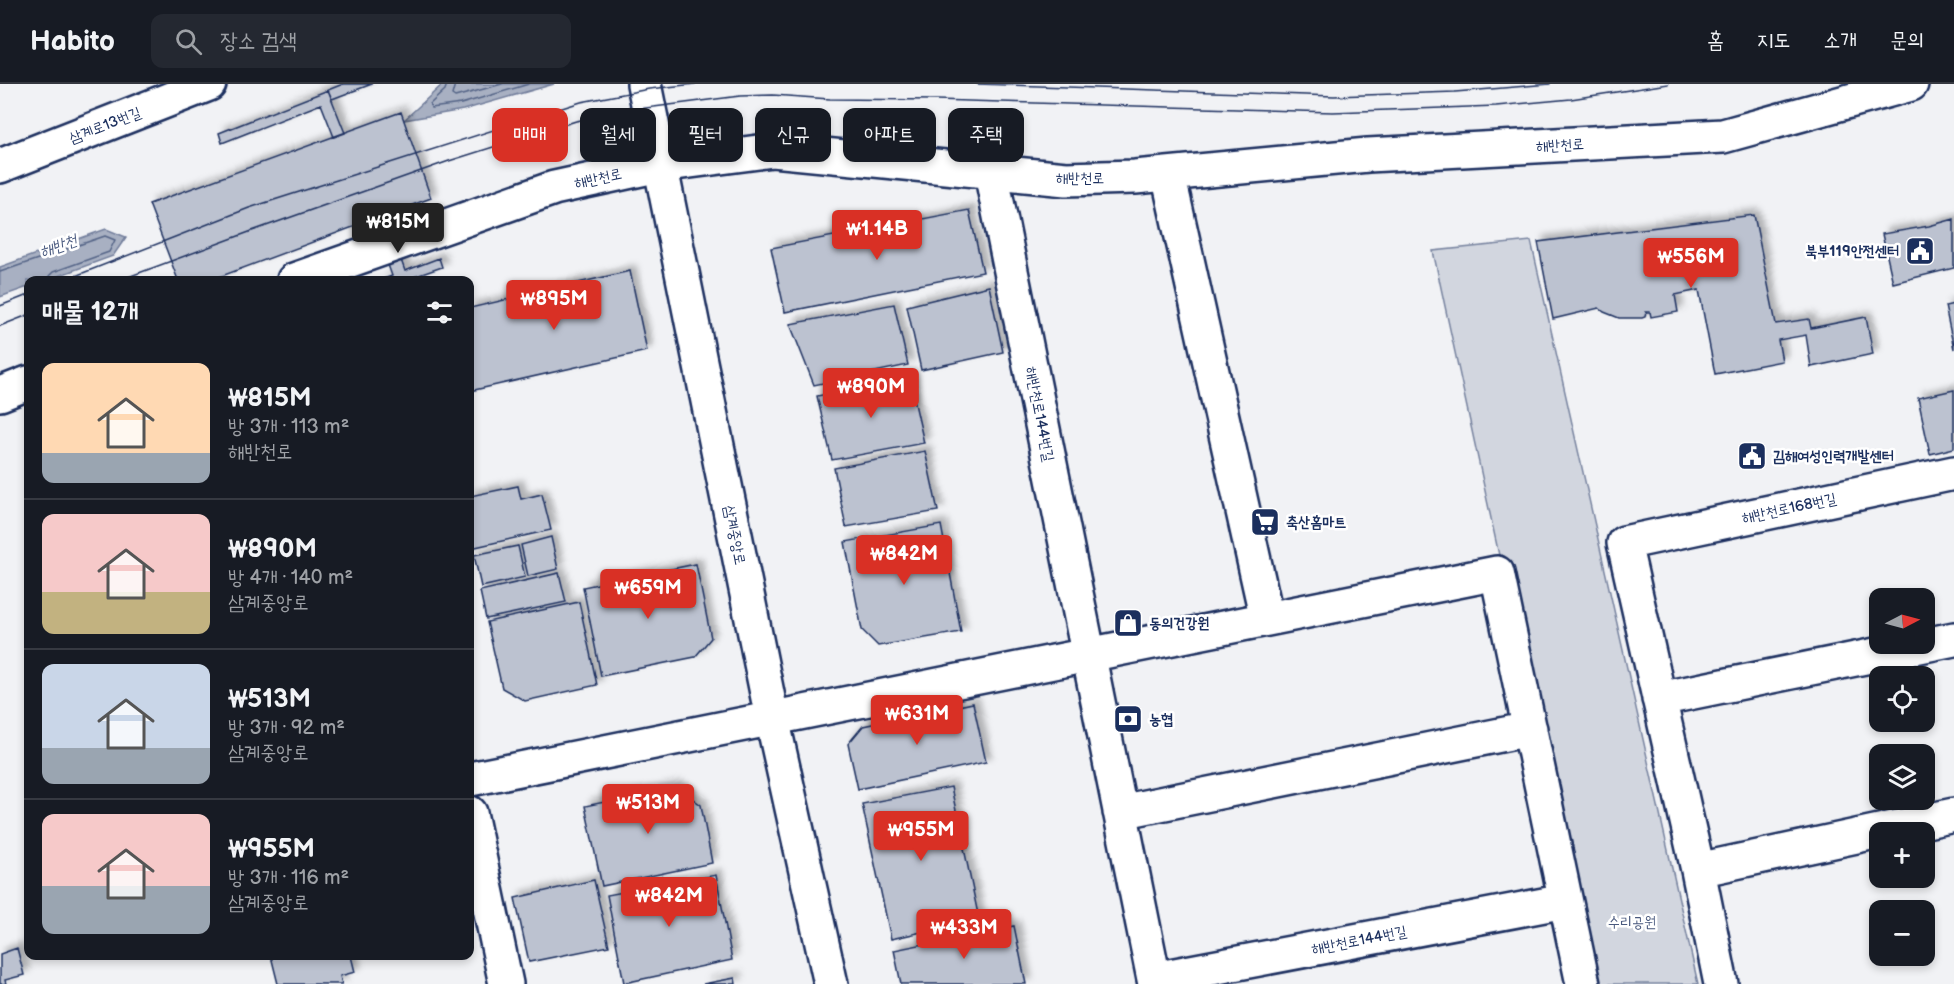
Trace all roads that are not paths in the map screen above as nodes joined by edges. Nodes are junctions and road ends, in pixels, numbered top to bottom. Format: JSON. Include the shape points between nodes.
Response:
{"nodes":[{"id":1,"x":209,"y":84,"type":"edge"},
{"id":2,"x":644,"y":84,"type":"edge"},
{"id":3,"x":1911,"y":84,"type":"edge"},
{"id":4,"x":149,"y":95,"type":"edge"},
{"id":5,"x":660,"y":165,"type":"junction"},
{"id":6,"x":0,"y":166,"type":"edge"},
{"id":7,"x":991,"y":172,"type":"junction"},
{"id":8,"x":1168,"y":174,"type":"junction"},
{"id":9,"x":350,"y":270,"type":"edge"},
{"id":10,"x":316,"y":276,"type":"edge"},
{"id":11,"x":24,"y":385,"type":"edge"},
{"id":12,"x":0,"y":394,"type":"edge"},
{"id":13,"x":1954,"y":472,"type":"edge"},
{"id":14,"x":1267,"y":619,"type":"junction"},
{"id":15,"x":1954,"y":639,"type":"edge"},
{"id":16,"x":1089,"y":656,"type":"junction"},
{"id":17,"x":1659,"y":699,"type":"junction"},
{"id":18,"x":772,"y":718,"type":"junction"},
{"id":19,"x":1530,"y":729,"type":"junction"},
{"id":20,"x":474,"y":779,"type":"edge"},
{"id":21,"x":1120,"y":812,"type":"junction"},
{"id":22,"x":1954,"y":815,"type":"edge"},
{"id":23,"x":474,"y":832,"type":"edge"},
{"id":24,"x":1698,"y":870,"type":"junction"},
{"id":25,"x":1565,"y":901,"type":"junction"},
{"id":26,"x":1154,"y":982,"type":"edge"},
{"id":27,"x":506,"y":984,"type":"edge"},
{"id":28,"x":831,"y":984,"type":"edge"},
{"id":29,"x":1583,"y":984,"type":"edge"},
{"id":30,"x":1721,"y":984,"type":"edge"}],
"edges":[{"from":1,"to":4,"type":"street","name":"삼계로13번길"},
{"from":2,"to":5,"type":"street","name":"삼계중앙로"},
{"from":3,"to":8,"type":"street","name":"해반천로","via":[[1723,135],[1368,156]]},
{"from":4,"to":6,"type":"street","name":"삼계로13번길"},
{"from":5,"to":7,"type":"street","name":"해반천로","via":[[773,150]]},
{"from":5,"to":9,"type":"street","name":"해반천로","via":[[554,188]]},
{"from":5,"to":18,"type":"street","name":"삼계중앙로"},
{"from":7,"to":8,"type":"street","name":"해반천로","via":[[1066,179]]},
{"from":7,"to":16,"type":"street","name":"해반천로144번길"},
{"from":8,"to":14,"type":"street"},
{"from":9,"to":10,"type":"street","name":"해반천로"},
{"from":11,"to":12,"type":"street"},
{"from":13,"to":17,"type":"street","name":"해반천로168번길","via":[[1624,543]]},
{"from":14,"to":16,"type":"street"},
{"from":14,"to":19,"type":"street","via":[[1497,573]]},
{"from":15,"to":17,"type":"street"},
{"from":16,"to":18,"type":"street"},
{"from":16,"to":21,"type":"street","name":"해반천로144번길"},
{"from":17,"to":24,"type":"street"},
{"from":18,"to":20,"type":"street"},
{"from":18,"to":28,"type":"street","name":"삼계중앙로"},
{"from":19,"to":21,"type":"street"},
{"from":19,"to":25,"type":"street"},
{"from":21,"to":26,"type":"street","name":"해반천로144번길"},
{"from":22,"to":24,"type":"street"},
{"from":23,"to":27,"type":"street"},
{"from":24,"to":30,"type":"street"},
{"from":25,"to":26,"type":"street","name":"해반천로144번길"},
{"from":25,"to":29,"type":"street"}]}
